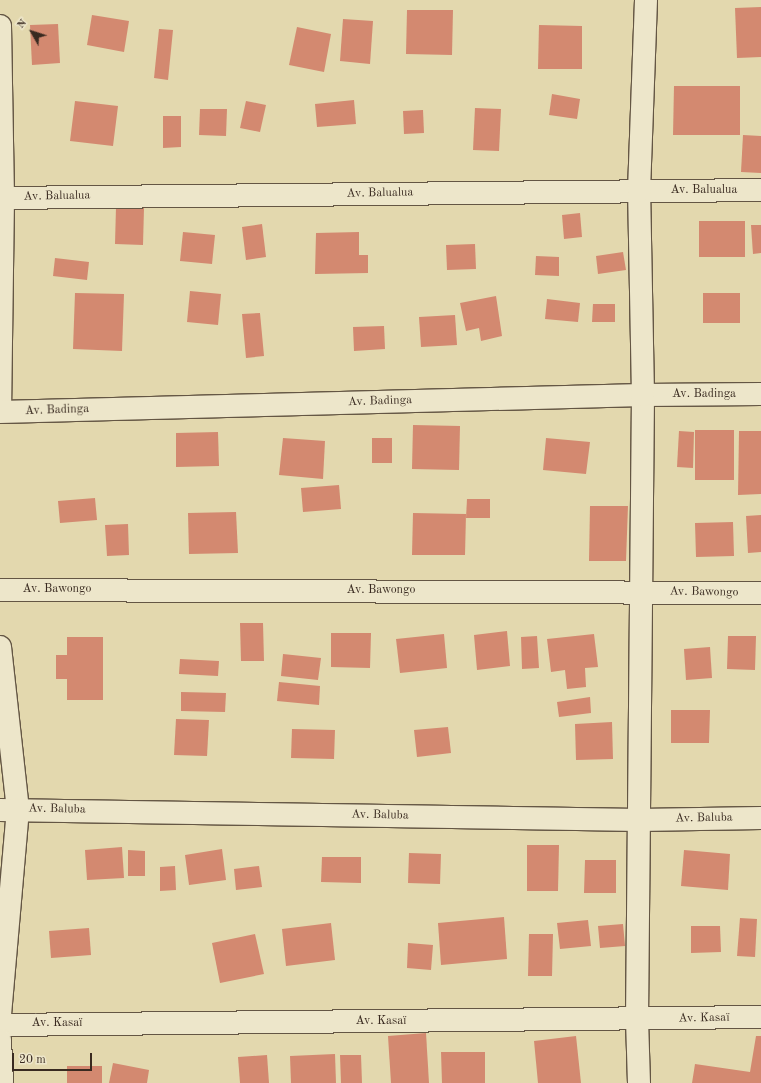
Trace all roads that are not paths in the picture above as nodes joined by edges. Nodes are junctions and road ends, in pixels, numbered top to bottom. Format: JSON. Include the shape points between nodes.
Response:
{"nodes":[{"id":1,"x":646,"y":0,"type":"edge"},
{"id":2,"x":0,"y":26,"type":"edge"},
{"id":3,"x":761,"y":190,"type":"edge"},
{"id":4,"x":639,"y":191,"type":"junction"},
{"id":5,"x":2,"y":198,"type":"edge"},
{"id":6,"x":761,"y":394,"type":"edge"},
{"id":7,"x":643,"y":395,"type":"junction"},
{"id":8,"x":0,"y":406,"type":"edge"},
{"id":9,"x":0,"y":412,"type":"edge"},
{"id":10,"x":0,"y":590,"type":"edge"},
{"id":11,"x":640,"y":592,"type":"junction"},
{"id":12,"x":761,"y":593,"type":"edge"},
{"id":13,"x":0,"y":647,"type":"edge"},
{"id":14,"x":9,"y":810,"type":"edge"},
{"id":15,"x":761,"y":818,"type":"edge"},
{"id":16,"x":639,"y":820,"type":"junction"},
{"id":17,"x":0,"y":1015,"type":"edge"},
{"id":18,"x":761,"y":1017,"type":"edge"},
{"id":19,"x":637,"y":1020,"type":"junction"},
{"id":20,"x":0,"y":1025,"type":"edge"},
{"id":21,"x":0,"y":1040,"type":"edge"},
{"id":22,"x":2,"y":1083,"type":"edge"},
{"id":23,"x":639,"y":1083,"type":"edge"}],
"edges":[{"from":1,"to":4,"type":"street"},
{"from":2,"to":5,"type":"street"},
{"from":3,"to":4,"type":"street","name":"Av. Balualua"},
{"from":4,"to":5,"type":"street","name":"Av. Balualua"},
{"from":4,"to":7,"type":"street"},
{"from":5,"to":8,"type":"street"},
{"from":6,"to":7,"type":"street","name":"Av. Badinga"},
{"from":7,"to":9,"type":"street","name":"Av. Badinga"},
{"from":7,"to":11,"type":"street"},
{"from":10,"to":11,"type":"street","name":"Av. Bawongo"},
{"from":11,"to":12,"type":"street","name":"Av. Bawongo"},
{"from":11,"to":16,"type":"street"},
{"from":13,"to":14,"type":"street"},
{"from":14,"to":16,"type":"street","name":"Av. Baluba"},
{"from":14,"to":17,"type":"street"},
{"from":15,"to":16,"type":"street","name":"Av. Baluba"},
{"from":16,"to":19,"type":"street"},
{"from":18,"to":19,"type":"street","name":"Av. Kasaï"},
{"from":19,"to":20,"type":"street","name":"Av. Kasaï"},
{"from":19,"to":23,"type":"street"},
{"from":21,"to":22,"type":"street"}]}
